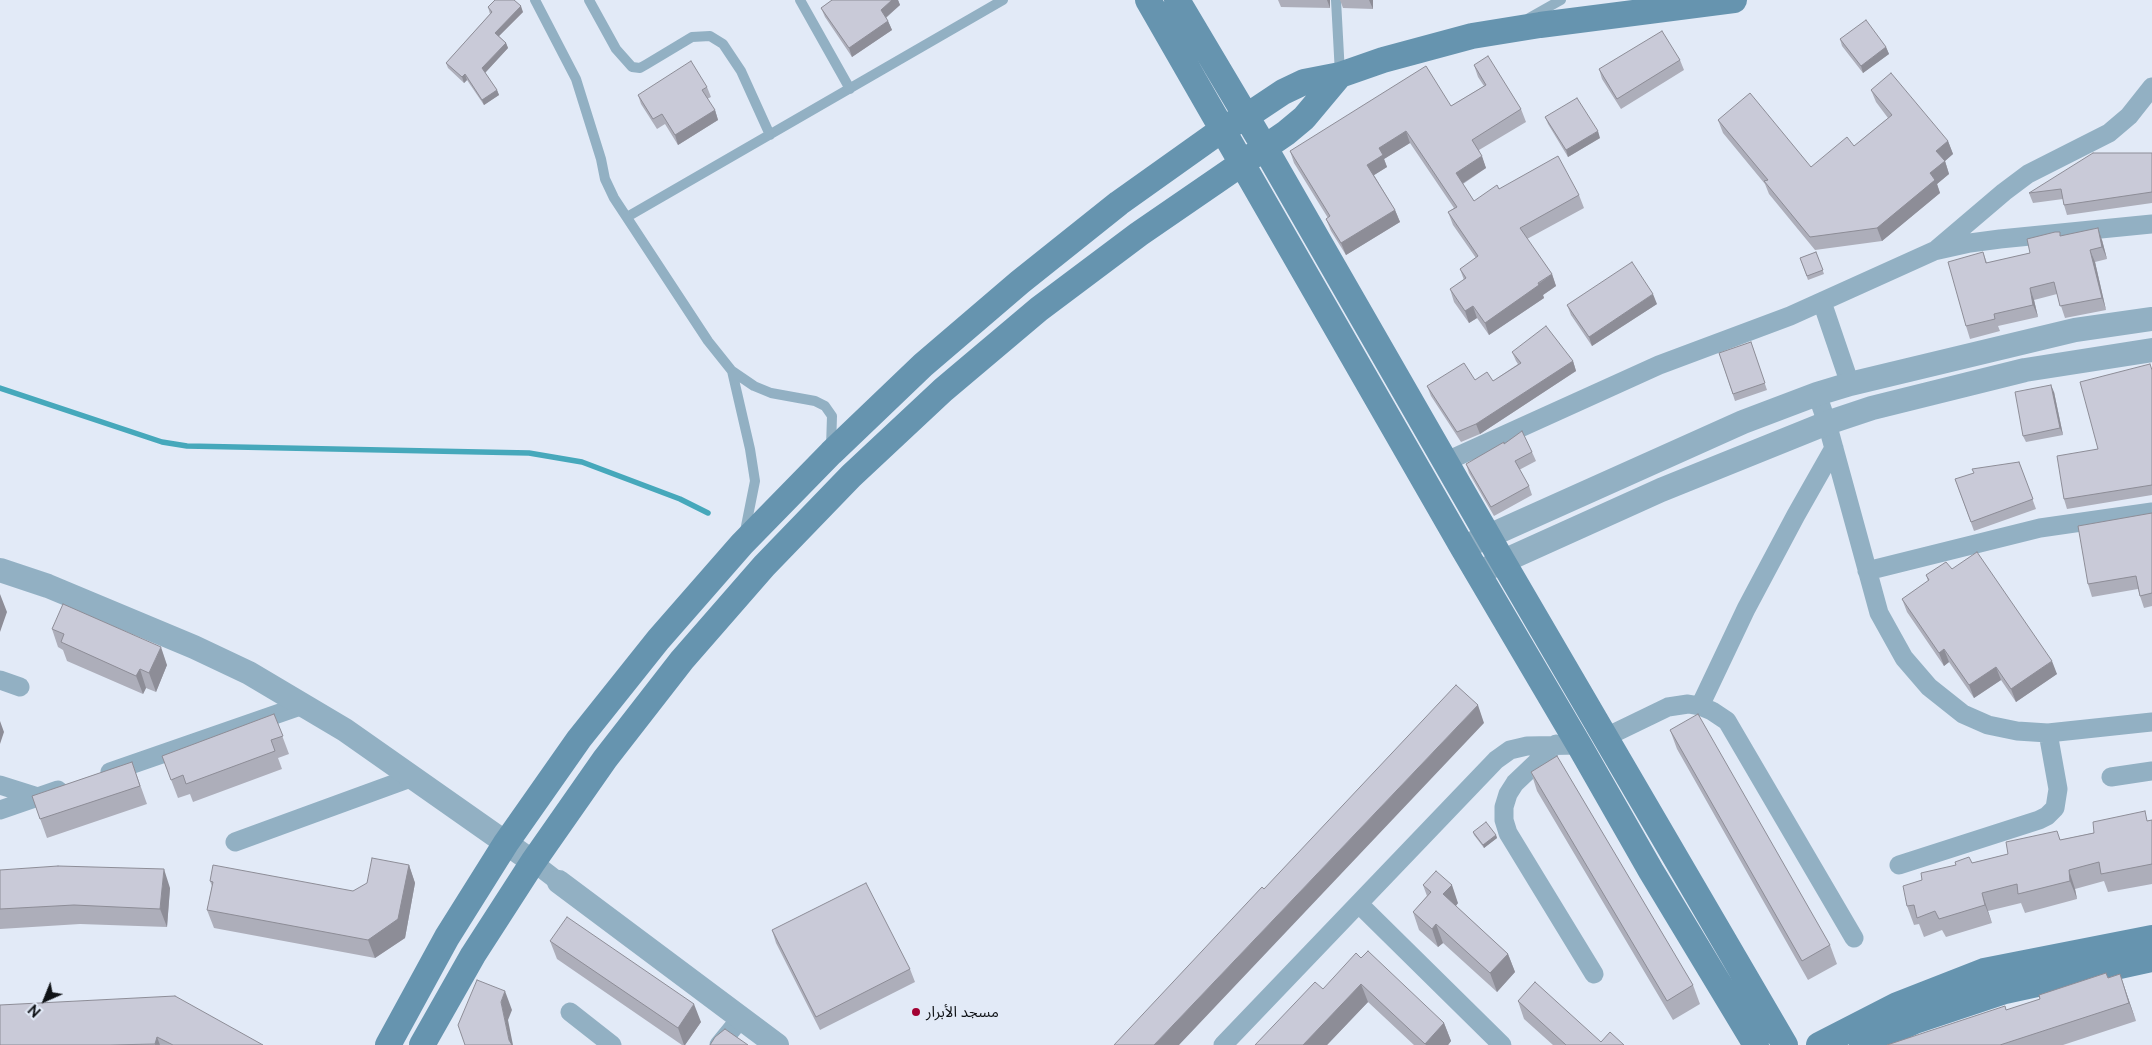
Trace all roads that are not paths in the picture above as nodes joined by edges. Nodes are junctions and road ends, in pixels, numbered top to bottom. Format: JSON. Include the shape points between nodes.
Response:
{"nodes":[{"id":1,"x":535,"y":0,"type":"edge"},
{"id":2,"x":588,"y":0,"type":"edge"},
{"id":3,"x":800,"y":0,"type":"edge"},
{"id":4,"x":1004,"y":0,"type":"edge"},
{"id":5,"x":1148,"y":0,"type":"edge"},
{"id":6,"x":1177,"y":0,"type":"edge"},
{"id":7,"x":1336,"y":0,"type":"edge"},
{"id":8,"x":1561,"y":0,"type":"edge"},
{"id":9,"x":1734,"y":0,"type":"edge"},
{"id":10,"x":1506,"y":30,"type":"junction"},
{"id":11,"x":1340,"y":75,"type":"junction"},
{"id":12,"x":2152,"y":87,"type":"edge"},
{"id":13,"x":850,"y":88,"type":"junction"},
{"id":14,"x":1247,"y":116,"type":"junction"},
{"id":15,"x":1223,"y":129,"type":"junction"},
{"id":16,"x":770,"y":135,"type":"junction"},
{"id":17,"x":1266,"y":148,"type":"junction"},
{"id":18,"x":1243,"y":164,"type":"junction"},
{"id":19,"x":627,"y":218,"type":"junction"},
{"id":20,"x":2152,"y":224,"type":"edge"},
{"id":21,"x":1934,"y":251,"type":"junction"},
{"id":22,"x":1822,"y":302,"type":"junction"},
{"id":23,"x":2152,"y":319,"type":"edge"},
{"id":24,"x":2152,"y":350,"type":"edge"},
{"id":25,"x":732,"y":371,"type":"junction"},
{"id":26,"x":1850,"y":384,"type":"junction"},
{"id":27,"x":1817,"y":394,"type":"junction"},
{"id":28,"x":1827,"y":423,"type":"junction"},
{"id":29,"x":1834,"y":448,"type":"junction"},
{"id":30,"x":831,"y":453,"type":"junction"},
{"id":31,"x":1447,"y":461,"type":"junction"},
{"id":32,"x":2152,"y":512,"type":"edge"},
{"id":33,"x":1488,"y":536,"type":"junction"},
{"id":34,"x":742,"y":544,"type":"junction"},
{"id":35,"x":1463,"y":548,"type":"junction"},
{"id":36,"x":1503,"y":562,"type":"junction"},
{"id":37,"x":0,"y":570,"type":"edge"},
{"id":38,"x":1867,"y":571,"type":"junction"},
{"id":39,"x":1477,"y":573,"type":"junction"},
{"id":40,"x":0,"y":680,"type":"edge"},
{"id":41,"x":20,"y":687,"type":"dead end"},
{"id":42,"x":303,"y":705,"type":"junction"},
{"id":43,"x":1700,"y":706,"type":"junction"},
{"id":44,"x":2152,"y":722,"type":"edge"},
{"id":45,"x":2048,"y":733,"type":"junction"},
{"id":46,"x":1606,"y":737,"type":"junction"},
{"id":47,"x":1567,"y":745,"type":"junction"},
{"id":48,"x":2152,"y":771,"type":"edge"},
{"id":49,"x":2111,"y":777,"type":"dead end"},
{"id":50,"x":93,"y":778,"type":"edge"},
{"id":51,"x":413,"y":778,"type":"junction"},
{"id":52,"x":0,"y":785,"type":"edge"},
{"id":53,"x":74,"y":785,"type":"edge"},
{"id":54,"x":38,"y":797,"type":"junction"},
{"id":55,"x":0,"y":810,"type":"edge"},
{"id":56,"x":235,"y":842,"type":"dead end"},
{"id":57,"x":506,"y":843,"type":"junction"},
{"id":58,"x":533,"y":862,"type":"junction"},
{"id":59,"x":1899,"y":865,"type":"dead end"},
{"id":60,"x":559,"y":882,"type":"joint"},
{"id":61,"x":1359,"y":904,"type":"junction"},
{"id":62,"x":1854,"y":938,"type":"dead end"},
{"id":63,"x":2152,"y":938,"type":"edge"},
{"id":64,"x":2152,"y":958,"type":"edge"},
{"id":65,"x":1594,"y":974,"type":"dead end"},
{"id":66,"x":570,"y":1012,"type":"dead end"},
{"id":67,"x":741,"y":1018,"type":"junction"},
{"id":68,"x":1496,"y":1043,"type":"edge"},
{"id":69,"x":388,"y":1045,"type":"edge"},
{"id":70,"x":422,"y":1045,"type":"edge"},
{"id":71,"x":612,"y":1045,"type":"edge"},
{"id":72,"x":719,"y":1045,"type":"edge"},
{"id":73,"x":777,"y":1045,"type":"edge"},
{"id":74,"x":1223,"y":1045,"type":"edge"},
{"id":75,"x":1756,"y":1045,"type":"edge"},
{"id":76,"x":1785,"y":1045,"type":"edge"},
{"id":77,"x":1819,"y":1045,"type":"edge"},
{"id":78,"x":1862,"y":1045,"type":"edge"}],
"edges":[{"from":1,"to":19,"type":"lane","via":[[576,78],[605,179]]},
{"from":2,"to":16,"type":"lane","via":[[616,49],[632,67],[640,68],[692,37],[710,36],[723,44],[741,71]]},
{"from":3,"to":13,"type":"lane"},
{"from":4,"to":13,"type":"lane"},
{"from":5,"to":15,"type":"main road"},
{"from":6,"to":14,"type":"main road"},
{"from":7,"to":11,"type":"lane"},
{"from":8,"to":10,"type":"lane"},
{"from":9,"to":10,"type":"main road"},
{"from":10,"to":11,"type":"main road","via":[[1427,47]]},
{"from":11,"to":14,"type":"main road","via":[[1304,82]]},
{"from":11,"to":17,"type":"main road","via":[[1304,118]]},
{"from":12,"to":21,"type":"street","via":[[2129,116],[2109,134],[2028,174]]},
{"from":13,"to":16,"type":"lane"},
{"from":14,"to":15,"type":"main road"},
{"from":14,"to":17,"type":"main road"},
{"from":15,"to":18,"type":"main road"},
{"from":15,"to":30,"type":"main road","via":[[1119,203],[1020,282],[923,365]]},
{"from":16,"to":19,"type":"lane"},
{"from":17,"to":18,"type":"main road"},
{"from":17,"to":31,"type":"main road"},
{"from":18,"to":35,"type":"main road"},
{"from":18,"to":58,"type":"main road","via":[[1139,234],[1039,310],[943,390],[852,476],[764,566],[682,660],[605,759]]},
{"from":19,"to":25,"type":"lane","via":[[708,341]]},
{"from":20,"to":21,"type":"street","via":[[2000,239]]},
{"from":21,"to":22,"type":"street"},
{"from":22,"to":26,"type":"street"},
{"from":22,"to":31,"type":"street","via":[[1659,365]]},
{"from":23,"to":26,"type":"street","via":[[2076,330]]},
{"from":24,"to":28,"type":"street","via":[[2025,370],[1889,403]]},
{"from":25,"to":30,"type":"lane","via":[[754,386],[825,406],[832,416]]},
{"from":25,"to":34,"type":"lane","via":[[755,481]]},
{"from":26,"to":27,"type":"street"},
{"from":27,"to":28,"type":"street"},
{"from":27,"to":33,"type":"street","via":[[1743,422]]},
{"from":28,"to":29,"type":"street"},
{"from":28,"to":36,"type":"street","via":[[1661,490]]},
{"from":29,"to":38,"type":"street"},
{"from":29,"to":43,"type":"street","via":[[1746,609]]},
{"from":30,"to":34,"type":"main road"},
{"from":31,"to":33,"type":"main road"},
{"from":32,"to":38,"type":"street","via":[[2040,528]]},
{"from":33,"to":35,"type":"street"},
{"from":33,"to":36,"type":"main road"},
{"from":34,"to":57,"type":"main road","via":[[658,640],[579,739]]},
{"from":35,"to":39,"type":"main road"},
{"from":36,"to":39,"type":"street"},
{"from":36,"to":46,"type":"main road"},
{"from":37,"to":42,"type":"street","via":[[48,586],[194,647],[249,673]]},
{"from":38,"to":45,"type":"street","via":[[1879,613],[1904,658],[1928,687],[1963,714],[1988,725]]},
{"from":39,"to":47,"type":"main road"},
{"from":40,"to":41,"type":"street"},
{"from":42,"to":50,"type":"street"},
{"from":42,"to":51,"type":"street"},
{"from":43,"to":46,"type":"street","via":[[1668,707]]},
{"from":43,"to":62,"type":"street","via":[[1727,721],[1734,730]]},
{"from":44,"to":45,"type":"street"},
{"from":45,"to":59,"type":"street","via":[[2058,788],[2055,808],[2047,816]]},
{"from":46,"to":76,"type":"main road"},
{"from":47,"to":61,"type":"street","via":[[1527,746],[1510,750],[1496,760]]},
{"from":47,"to":65,"type":"street","via":[[1514,783],[1504,807],[1504,820],[1511,839]]},
{"from":47,"to":75,"type":"main road","via":[[1651,872]]},
{"from":48,"to":49,"type":"street"},
{"from":51,"to":56,"type":"street"},
{"from":51,"to":57,"type":"street"},
{"from":52,"to":54,"type":"street"},
{"from":53,"to":54,"type":"street"},
{"from":54,"to":55,"type":"street"},
{"from":57,"to":58,"type":"street"},
{"from":57,"to":69,"type":"main road","via":[[448,937]]},
{"from":58,"to":60,"type":"street"},
{"from":58,"to":70,"type":"main road"},
{"from":60,"to":67,"type":"street"},
{"from":61,"to":68,"type":"street"},
{"from":61,"to":74,"type":"street"},
{"from":63,"to":77,"type":"main road","via":[[1984,971],[1897,1005]]},
{"from":64,"to":78,"type":"main road","via":[[2005,991],[1915,1021]]},
{"from":66,"to":71,"type":"street"},
{"from":67,"to":72,"type":"street"},
{"from":67,"to":73,"type":"street"}]}
